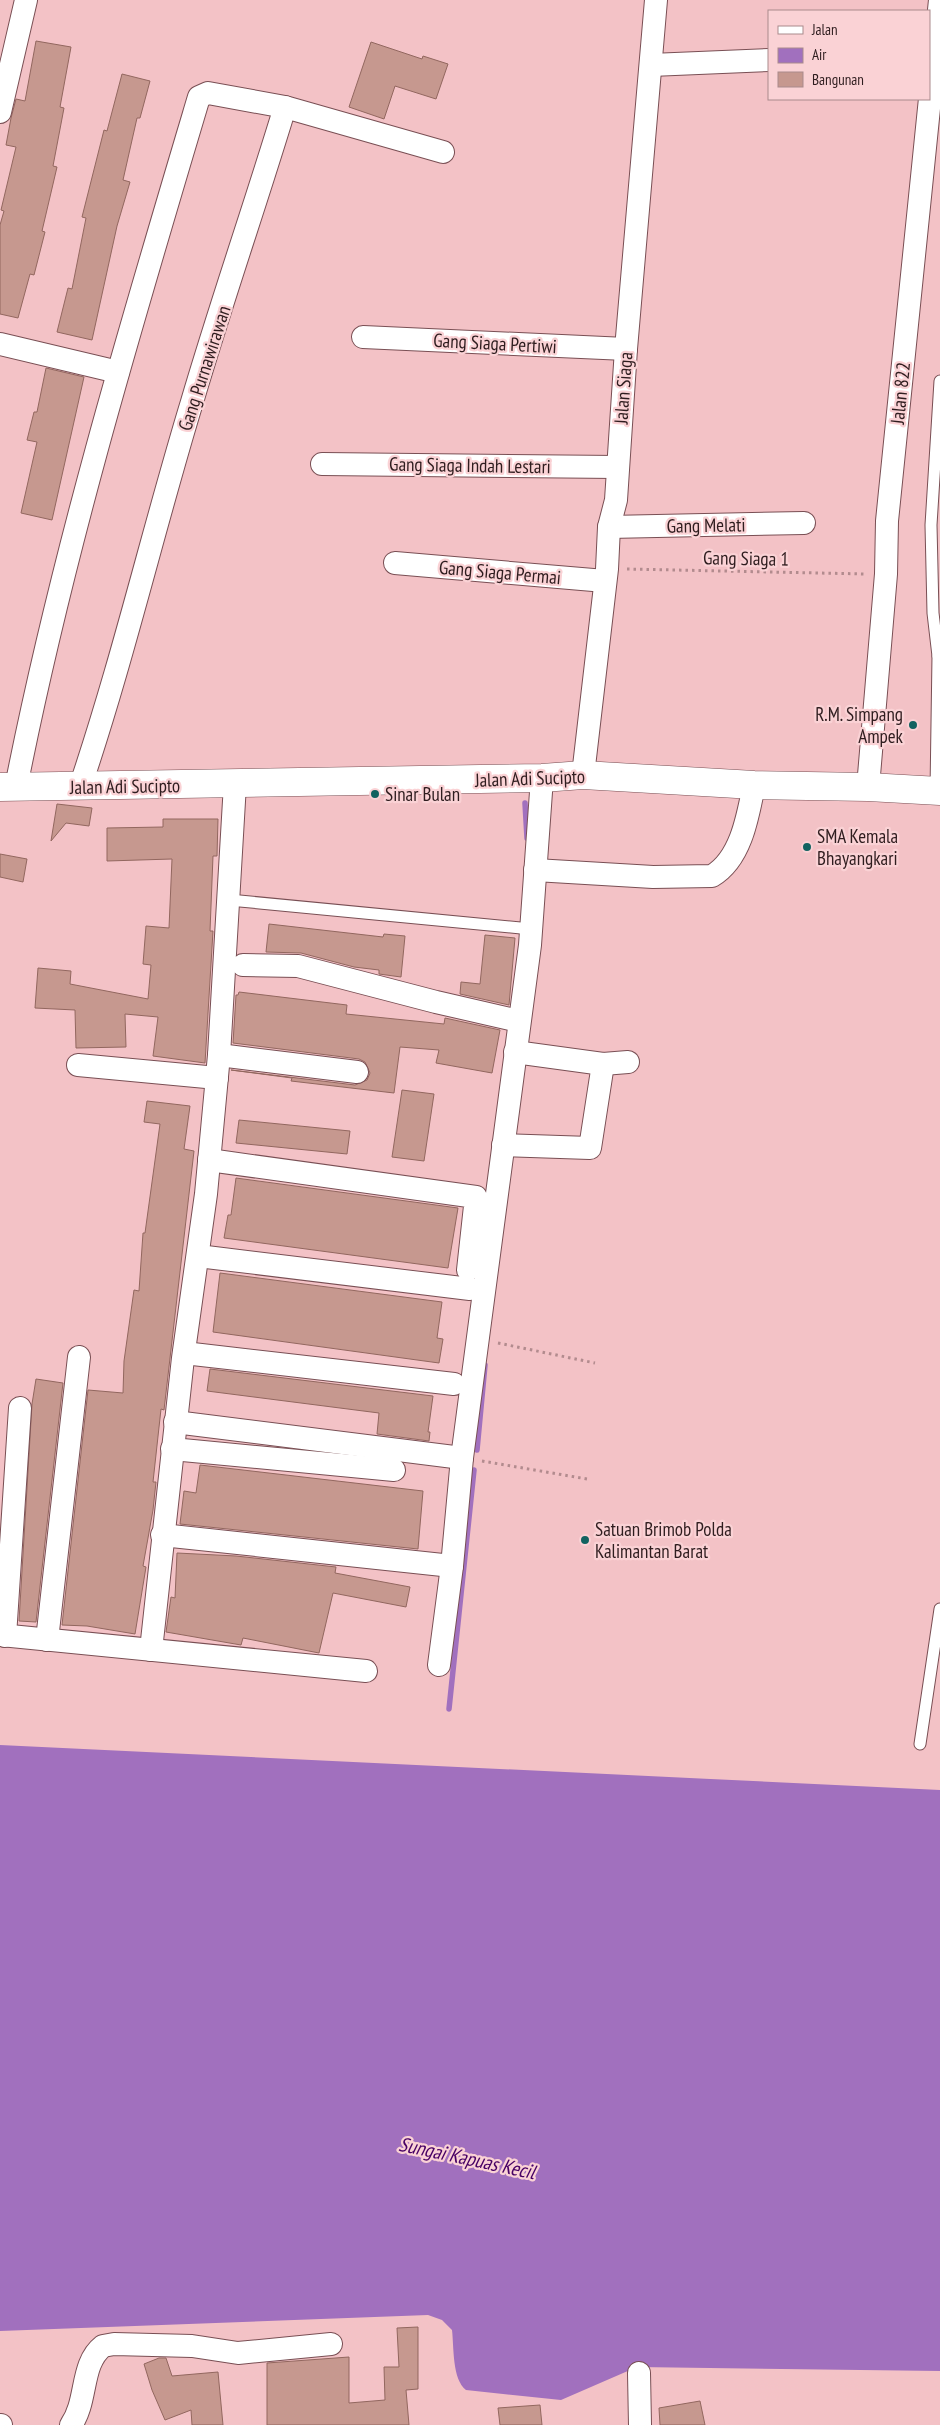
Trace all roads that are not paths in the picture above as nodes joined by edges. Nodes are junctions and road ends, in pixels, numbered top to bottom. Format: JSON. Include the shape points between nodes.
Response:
{"nodes":[{"id":1,"x":26,"y":0,"type":"edge"},
{"id":2,"x":656,"y":0,"type":"edge"},
{"id":3,"x":940,"y":0,"type":"edge"},
{"id":4,"x":932,"y":53,"type":"edge"},
{"id":5,"x":768,"y":60,"type":"edge"},
{"id":6,"x":651,"y":65,"type":"junction"},
{"id":7,"x":930,"y":74,"type":"edge"},
{"id":8,"x":927,"y":100,"type":"edge"},
{"id":9,"x":285,"y":107,"type":"junction"},
{"id":10,"x":0,"y":112,"type":"edge"},
{"id":11,"x":443,"y":152,"type":"dead end"},
{"id":12,"x":363,"y":337,"type":"dead end"},
{"id":13,"x":0,"y":344,"type":"edge"},
{"id":14,"x":626,"y":349,"type":"junction"},
{"id":15,"x":118,"y":372,"type":"junction"},
{"id":16,"x":940,"y":381,"type":"edge"},
{"id":17,"x":322,"y":464,"type":"dead end"},
{"id":18,"x":618,"y":467,"type":"junction"},
{"id":19,"x":804,"y":522,"type":"dead end"},
{"id":20,"x":609,"y":527,"type":"junction"},
{"id":21,"x":395,"y":563,"type":"dead end"},
{"id":22,"x":606,"y":575,"type":"junction"},
{"id":23,"x":939,"y":656,"type":"edge"},
{"id":24,"x":583,"y":775,"type":"junction"},
{"id":25,"x":542,"y":778,"type":"junction"},
{"id":26,"x":235,"y":784,"type":"junction"},
{"id":27,"x":754,"y":785,"type":"junction"},
{"id":28,"x":8,"y":787,"type":"edge"},
{"id":29,"x":80,"y":787,"type":"junction"},
{"id":30,"x":868,"y":787,"type":"junction"},
{"id":31,"x":938,"y":791,"type":"edge"},
{"id":32,"x":535,"y":870,"type":"junction"},
{"id":33,"x":229,"y":900,"type":"junction"},
{"id":34,"x":531,"y":929,"type":"junction"},
{"id":35,"x":243,"y":965,"type":"dead end"},
{"id":36,"x":519,"y":1020,"type":"junction"},
{"id":37,"x":515,"y":1052,"type":"junction"},
{"id":38,"x":219,"y":1055,"type":"junction"},
{"id":39,"x":628,"y":1062,"type":"dead end"},
{"id":40,"x":603,"y":1064,"type":"junction"},
{"id":41,"x":78,"y":1065,"type":"dead end"},
{"id":42,"x":357,"y":1072,"type":"dead end"},
{"id":43,"x":217,"y":1078,"type":"junction"},
{"id":44,"x":503,"y":1146,"type":"junction"},
{"id":45,"x":210,"y":1160,"type":"junction"},
{"id":46,"x":198,"y":1256,"type":"junction"},
{"id":47,"x":184,"y":1353,"type":"junction"},
{"id":48,"x":79,"y":1357,"type":"dead end"},
{"id":49,"x":454,"y":1384,"type":"dead end"},
{"id":50,"x":20,"y":1408,"type":"dead end"},
{"id":51,"x":176,"y":1422,"type":"junction"},
{"id":52,"x":172,"y":1449,"type":"junction"},
{"id":53,"x":462,"y":1458,"type":"junction"},
{"id":54,"x":394,"y":1470,"type":"dead end"},
{"id":55,"x":162,"y":1535,"type":"junction"},
{"id":56,"x":452,"y":1566,"type":"junction"},
{"id":57,"x":940,"y":1609,"type":"edge"},
{"id":58,"x":2,"y":1635,"type":"edge"},
{"id":59,"x":47,"y":1640,"type":"junction"},
{"id":60,"x":151,"y":1650,"type":"junction"},
{"id":61,"x":439,"y":1665,"type":"dead end"},
{"id":62,"x":366,"y":1671,"type":"dead end"},
{"id":63,"x":920,"y":1744,"type":"dead end"},
{"id":64,"x":331,"y":2344,"type":"dead end"},
{"id":65,"x":640,"y":2373,"type":"dead end"},
{"id":66,"x":71,"y":2425,"type":"edge"},
{"id":67,"x":640,"y":2425,"type":"edge"}],
"edges":[{"from":1,"to":10,"type":"street"},
{"from":2,"to":6,"type":"street","name":"Jalan Siaga"},
{"from":3,"to":4,"type":"street","name":"Jalan 822"},
{"from":4,"to":7,"type":"street","name":"Jalan 822"},
{"from":5,"to":6,"type":"street"},
{"from":6,"to":14,"type":"street","name":"Jalan Siaga"},
{"from":8,"to":30,"type":"street","name":"Jalan 822","via":[[887,521],[886,574]]},
{"from":9,"to":11,"type":"street"},
{"from":9,"to":15,"type":"street","via":[[208,93],[199,98]]},
{"from":9,"to":29,"type":"street","name":"Gang Purnawirawan","via":[[192,401],[104,717]]},
{"from":12,"to":14,"type":"street","name":"Gang Siaga Pertiwi"},
{"from":13,"to":15,"type":"street"},
{"from":14,"to":18,"type":"street","name":"Jalan Siaga"},
{"from":15,"to":28,"type":"street"},
{"from":16,"to":23,"type":"lane","via":[[930,525],[933,613]]},
{"from":17,"to":18,"type":"street","name":"Gang Siaga Indah Lestari"},
{"from":18,"to":20,"type":"street","name":"Jalan Siaga","via":[[616,500]]},
{"from":19,"to":20,"type":"street","name":"Gang Melati"},
{"from":20,"to":22,"type":"street","name":"Jalan Siaga"},
{"from":21,"to":22,"type":"street","name":"Gang Siaga Permai"},
{"from":22,"to":24,"type":"street","name":"Jalan Siaga"},
{"from":23,"to":31,"type":"lane"},
{"from":24,"to":25,"type":"main road","name":"Jalan Adi Sucipto"},
{"from":24,"to":27,"type":"main road","name":"Jalan Adi Sucipto"},
{"from":25,"to":26,"type":"main road","name":"Jalan Adi Sucipto"},
{"from":25,"to":32,"type":"street"},
{"from":26,"to":29,"type":"main road","name":"Jalan Adi Sucipto"},
{"from":26,"to":33,"type":"street"},
{"from":27,"to":30,"type":"main road","name":"Jalan Adi Sucipto"},
{"from":27,"to":32,"type":"street","via":[[744,829],[729,859],[712,876],[653,877]]},
{"from":28,"to":29,"type":"main road","name":"Jalan Adi Sucipto"},
{"from":30,"to":31,"type":"main road","name":"Jalan Adi Sucipto"},
{"from":32,"to":34,"type":"street"},
{"from":33,"to":34,"type":"lane"},
{"from":33,"to":38,"type":"street"},
{"from":34,"to":36,"type":"street"},
{"from":35,"to":36,"type":"street","via":[[298,966]]},
{"from":36,"to":37,"type":"street"},
{"from":37,"to":40,"type":"street"},
{"from":37,"to":44,"type":"street"},
{"from":38,"to":42,"type":"street"},
{"from":38,"to":43,"type":"street"},
{"from":39,"to":40,"type":"street"},
{"from":40,"to":44,"type":"street","via":[[590,1148]]},
{"from":41,"to":43,"type":"street"},
{"from":43,"to":45,"type":"street"},
{"from":44,"to":53,"type":"street"},
{"from":45,"to":46,"type":"street"},
{"from":45,"to":46,"type":"street","via":[[476,1197],[469,1280]]},
{"from":46,"to":47,"type":"street"},
{"from":47,"to":49,"type":"street"},
{"from":47,"to":51,"type":"street"},
{"from":48,"to":59,"type":"street"},
{"from":50,"to":58,"type":"street"},
{"from":51,"to":52,"type":"street"},
{"from":51,"to":53,"type":"street"},
{"from":52,"to":54,"type":"street"},
{"from":52,"to":55,"type":"street"},
{"from":53,"to":56,"type":"street"},
{"from":55,"to":56,"type":"street"},
{"from":55,"to":60,"type":"street"},
{"from":56,"to":61,"type":"street"},
{"from":57,"to":63,"type":"lane"},
{"from":58,"to":59,"type":"street"},
{"from":59,"to":60,"type":"street"},
{"from":60,"to":62,"type":"street"},
{"from":64,"to":66,"type":"street","via":[[238,2353],[192,2346],[103,2346],[92,2359],[79,2410]]},
{"from":65,"to":67,"type":"street"}]}
